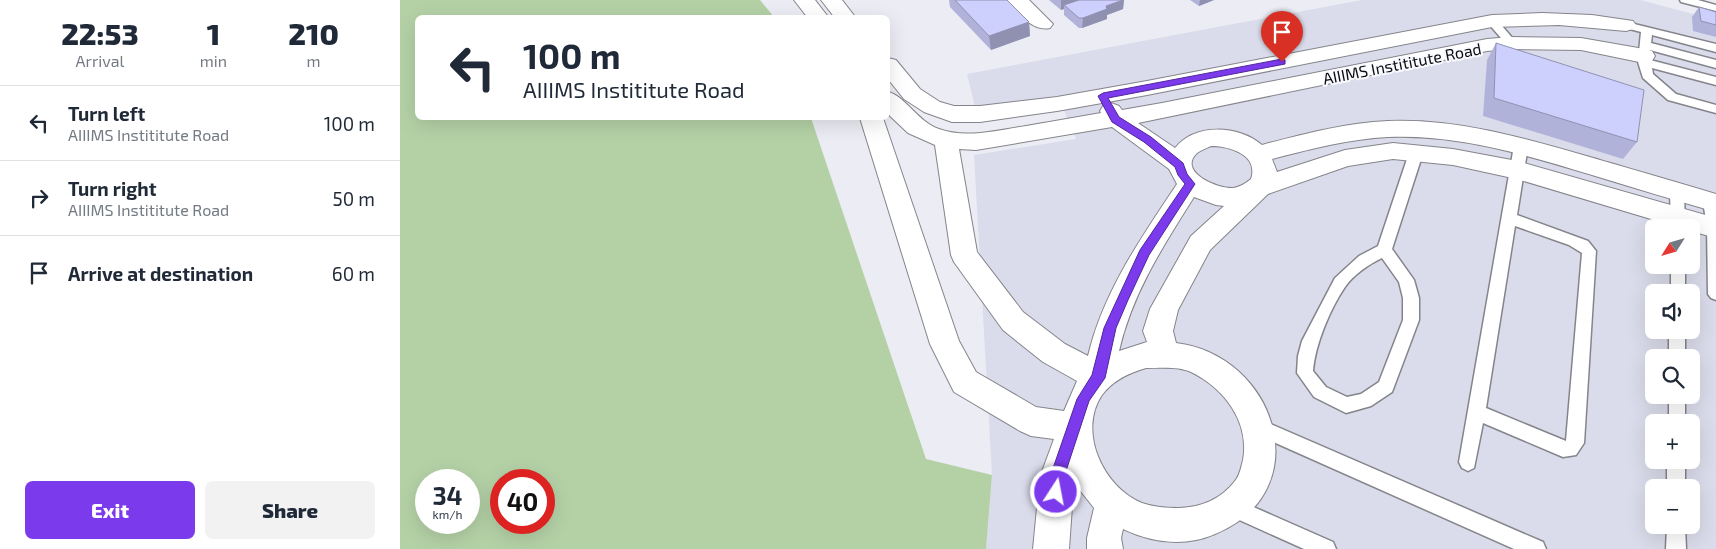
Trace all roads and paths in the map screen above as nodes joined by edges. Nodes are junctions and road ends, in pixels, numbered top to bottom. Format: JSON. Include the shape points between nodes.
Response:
{"nodes":[{"id":1,"x":804,"y":0,"type":"edge"},
{"id":2,"x":831,"y":0,"type":"edge"},
{"id":3,"x":1017,"y":0,"type":"edge"},
{"id":4,"x":1686,"y":0,"type":"edge"},
{"id":5,"x":1716,"y":8,"type":"edge"},
{"id":6,"x":816,"y":15,"type":"edge"},
{"id":7,"x":844,"y":15,"type":"edge"},
{"id":8,"x":1492,"y":21,"type":"junction"},
{"id":9,"x":1043,"y":24,"type":"dead end"},
{"id":10,"x":1626,"y":25,"type":"joint"},
{"id":11,"x":1647,"y":30,"type":"junction"},
{"id":12,"x":1511,"y":43,"type":"junction"},
{"id":13,"x":1716,"y":48,"type":"edge"},
{"id":14,"x":1644,"y":54,"type":"junction"},
{"id":15,"x":1716,"y":64,"type":"edge"},
{"id":16,"x":890,"y":67,"type":"edge"},
{"id":17,"x":1716,"y":81,"type":"edge"},
{"id":18,"x":1147,"y":88,"type":"junction"},
{"id":19,"x":1103,"y":96,"type":"junction"},
{"id":20,"x":890,"y":101,"type":"edge"},
{"id":21,"x":1716,"y":109,"type":"edge"},
{"id":22,"x":1162,"y":111,"type":"junction"},
{"id":23,"x":872,"y":120,"type":"edge"},
{"id":24,"x":1116,"y":120,"type":"junction"},
{"id":25,"x":1208,"y":138,"type":"junction"},
{"id":26,"x":946,"y":141,"type":"junction"},
{"id":27,"x":1416,"y":153,"type":"junction"},
{"id":28,"x":1258,"y":154,"type":"junction"},
{"id":29,"x":1519,"y":158,"type":"junction"},
{"id":30,"x":1185,"y":175,"type":"junction"},
{"id":31,"x":1259,"y":188,"type":"junction"},
{"id":32,"x":1677,"y":192,"type":"junction"},
{"id":33,"x":1714,"y":215,"type":"edge"},
{"id":34,"x":1509,"y":218,"type":"junction"},
{"id":35,"x":1671,"y":219,"type":"edge"},
{"id":36,"x":1678,"y":219,"type":"edge"},
{"id":37,"x":1693,"y":219,"type":"edge"},
{"id":38,"x":1384,"y":250,"type":"junction"},
{"id":39,"x":1716,"y":294,"type":"edge"},
{"id":40,"x":1165,"y":355,"type":"junction"},
{"id":41,"x":1098,"y":378,"type":"junction"},
{"id":42,"x":1476,"y":412,"type":"junction"},
{"id":43,"x":1075,"y":426,"type":"junction"},
{"id":44,"x":1258,"y":427,"type":"junction"},
{"id":45,"x":1468,"y":462,"type":"dead end"},
{"id":46,"x":1112,"y":503,"type":"junction"},
{"id":47,"x":1233,"y":507,"type":"junction"},
{"id":48,"x":1676,"y":534,"type":"edge"},
{"id":49,"x":1051,"y":549,"type":"edge"},
{"id":50,"x":1105,"y":549,"type":"edge"},
{"id":51,"x":1326,"y":549,"type":"edge"},
{"id":52,"x":1536,"y":549,"type":"edge"},
{"id":53,"x":1676,"y":549,"type":"edge"}],
"edges":[{"from":1,"to":6,"type":"street"},
{"from":2,"to":7,"type":"street"},
{"from":3,"to":9,"type":"street"},
{"from":4,"to":5,"type":"lane"},
{"from":8,"to":10,"type":"street","name":"AIIIMS Instititute Road","via":[[1535,18],[1595,20]]},
{"from":8,"to":12,"type":"lane"},
{"from":8,"to":18,"type":"street","name":"AIIIMS Instititute Road"},
{"from":10,"to":11,"type":"lane"},
{"from":11,"to":13,"type":"lane"},
{"from":11,"to":14,"type":"lane"},
{"from":12,"to":14,"type":"street","name":"AIIIMS Instititute Road","via":[[1581,44]]},
{"from":12,"to":22,"type":"street","name":"AIIIMS Instititute Road","via":[[1477,47]]},
{"from":14,"to":15,"type":"lane"},
{"from":14,"to":17,"type":"lane"},
{"from":14,"to":21,"type":"lane","via":[[1647,75],[1672,97]]},
{"from":16,"to":19,"type":"street","name":"AIIIMS Instititute Road","via":[[912,94],[932,107],[952,114],[980,114]]},
{"from":18,"to":19,"type":"street","name":"AIIIMS Instititute Road"},
{"from":18,"to":22,"type":"street"},
{"from":19,"to":24,"type":"street"},
{"from":20,"to":26,"type":"street","name":"AIIIMS Instititute Road","via":[[906,120],[926,134]]},
{"from":22,"to":24,"type":"street","name":"AIIIMS Instititute Road"},
{"from":22,"to":25,"type":"street"},
{"from":23,"to":43,"type":"street","via":[[945,344],[964,382],[1031,421]]},
{"from":24,"to":26,"type":"street","name":"AIIIMS Instititute Road","via":[[976,142]]},
{"from":24,"to":30,"type":"street","via":[[1147,140]]},
{"from":25,"to":28,"type":"street","via":[[1235,140]]},
{"from":25,"to":30,"type":"street","via":[[1187,147],[1181,156]]},
{"from":26,"to":41,"type":"street","via":[[964,255],[1013,321],[1054,353]]},
{"from":27,"to":29,"type":"street"},
{"from":27,"to":31,"type":"street","via":[[1393,151],[1345,158]]},
{"from":27,"to":38,"type":"lane"},
{"from":28,"to":29,"type":"street","via":[[1335,136],[1388,129],[1422,129],[1462,133]]},
{"from":28,"to":31,"type":"street","via":[[1266,173]]},
{"from":29,"to":32,"type":"street"},
{"from":29,"to":34,"type":"lane"},
{"from":29,"to":35,"type":"street"},
{"from":30,"to":31,"type":"street","via":[[1201,192],[1215,196],[1244,196]]},
{"from":30,"to":41,"type":"street","via":[[1110,328]]},
{"from":31,"to":40,"type":"street","via":[[1200,243],[1164,309],[1158,331]]},
{"from":32,"to":33,"type":"street"},
{"from":32,"to":36,"type":"lane"},
{"from":33,"to":37,"type":"street"},
{"from":33,"to":39,"type":"lane"},
{"from":34,"to":42,"type":"lane"},
{"from":34,"to":42,"type":"lane","via":[[1574,241],[1589,251],[1575,443],[1570,449],[1563,449]]},
{"from":38,"to":38,"type":"lane","via":[[1406,280],[1411,298],[1411,320],[1386,387],[1365,401],[1346,405],[1320,392],[1305,373],[1306,356],[1310,341],[1340,282],[1360,263]]},
{"from":40,"to":41,"type":"street","via":[[1146,355],[1120,363]]},
{"from":40,"to":44,"type":"street","via":[[1201,362],[1226,378],[1246,400]]},
{"from":41,"to":43,"type":"street","via":[[1083,399]]},
{"from":42,"to":45,"type":"lane"},
{"from":43,"to":46,"type":"street","via":[[1078,452],[1090,480]]},
{"from":43,"to":49,"type":"street","via":[[1057,477]]},
{"from":44,"to":47,"type":"street","via":[[1261,456],[1252,484]]},
{"from":44,"to":52,"type":"lane"},
{"from":46,"to":47,"type":"street","via":[[1141,520],[1174,526],[1206,522]]},
{"from":46,"to":50,"type":"street","via":[[1104,538]]},
{"from":47,"to":51,"type":"lane"},
{"from":48,"to":53,"type":"lane"}]}
